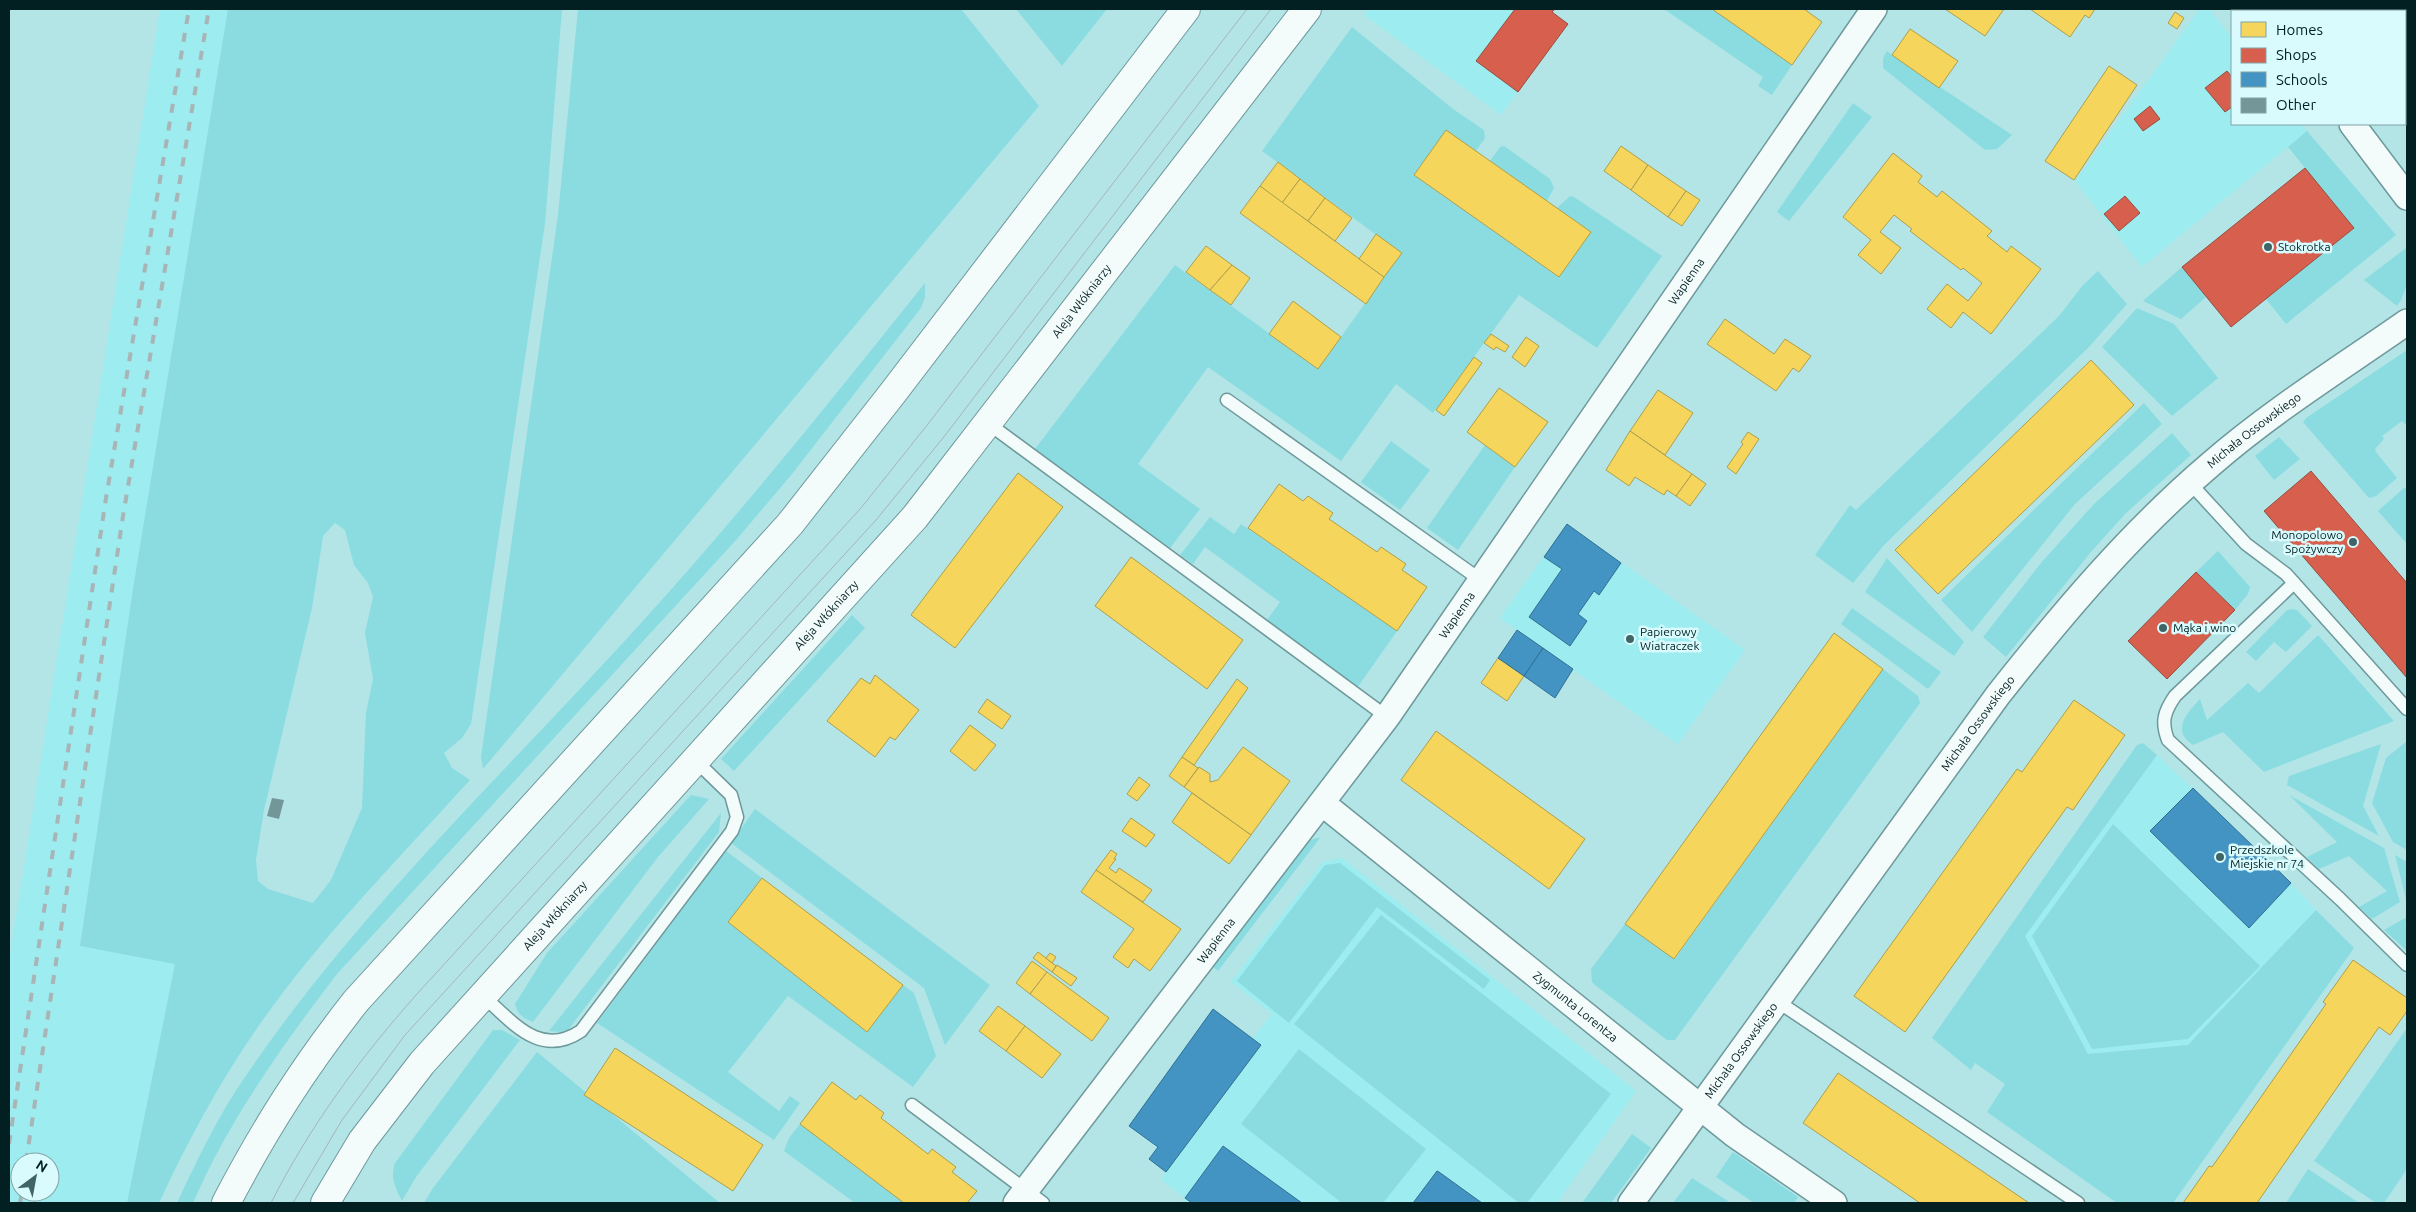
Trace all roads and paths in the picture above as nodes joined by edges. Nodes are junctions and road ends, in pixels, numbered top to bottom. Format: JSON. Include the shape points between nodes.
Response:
{"nodes":[{"id":1,"x":1186,"y":9,"type":"edge"},
{"id":2,"x":1307,"y":9,"type":"edge"},
{"id":3,"x":1874,"y":9,"type":"edge"},
{"id":4,"x":2353,"y":125,"type":"edge"},
{"id":5,"x":2407,"y":197,"type":"edge"},
{"id":6,"x":2407,"y":322,"type":"edge"},
{"id":7,"x":1227,"y":400,"type":"dead end"},
{"id":8,"x":988,"y":424,"type":"junction"},
{"id":9,"x":2190,"y":483,"type":"junction"},
{"id":10,"x":1482,"y":581,"type":"junction"},
{"id":11,"x":2294,"y":583,"type":"junction"},
{"id":12,"x":2407,"y":709,"type":"edge"},
{"id":13,"x":1387,"y":717,"type":"junction"},
{"id":14,"x":695,"y":760,"type":"junction"},
{"id":15,"x":1322,"y":804,"type":"junction"},
{"id":16,"x":2407,"y":965,"type":"edge"},
{"id":17,"x":481,"y":994,"type":"junction"},
{"id":18,"x":1777,"y":1001,"type":"junction"},
{"id":19,"x":912,"y":1105,"type":"dead end"},
{"id":20,"x":1700,"y":1106,"type":"junction"},
{"id":21,"x":1028,"y":1199,"type":"edge"},
{"id":22,"x":226,"y":1203,"type":"edge"},
{"id":23,"x":325,"y":1203,"type":"edge"},
{"id":24,"x":1631,"y":1203,"type":"edge"},
{"id":25,"x":1834,"y":1203,"type":"edge"},
{"id":26,"x":2078,"y":1203,"type":"edge"}],
"edges":[{"from":1,"to":22,"type":"main road","via":[[790,524],[356,1001],[292,1088]]},
{"from":2,"to":8,"type":"main road","name":"Aleja Włókniarzy"},
{"from":3,"to":10,"type":"street","name":"Wapienna"},
{"from":4,"to":5,"type":"street"},
{"from":6,"to":9,"type":"street","name":"Michała Ossowskiego","via":[[2253,429]]},
{"from":7,"to":10,"type":"lane"},
{"from":8,"to":13,"type":"lane"},
{"from":8,"to":14,"type":"main road","name":"Aleja Włókniarzy","via":[[875,563]]},
{"from":9,"to":11,"type":"lane","via":[[2246,544]]},
{"from":9,"to":18,"type":"street","name":"Michała Ossowskiego","via":[[2130,539],[2060,616],[1998,695]]},
{"from":10,"to":13,"type":"street","name":"Wapienna"},
{"from":11,"to":12,"type":"lane"},
{"from":11,"to":16,"type":"lane","via":[[2175,696],[2166,709],[2163,728],[2168,740]]},
{"from":13,"to":15,"type":"street","name":"Wapienna"},
{"from":14,"to":17,"type":"main road","name":"Aleja Włókniarzy"},
{"from":14,"to":17,"type":"lane","via":[[731,795],[737,817],[732,831],[581,1031],[570,1038],[551,1042],[532,1037]]},
{"from":15,"to":20,"type":"street","name":"Zygmunta Lorentza"},
{"from":15,"to":21,"type":"street","name":"Wapienna"},
{"from":17,"to":23,"type":"main road","name":"Aleja Włókniarzy","via":[[387,1106]]},
{"from":18,"to":20,"type":"street","name":"Michała Ossowskiego"},
{"from":18,"to":26,"type":"lane"},
{"from":19,"to":21,"type":"lane"},
{"from":20,"to":24,"type":"street","name":"Michała Ossowskiego"},
{"from":20,"to":25,"type":"street","name":"Zygmunta Lorentza","via":[[1735,1135]]}]}
